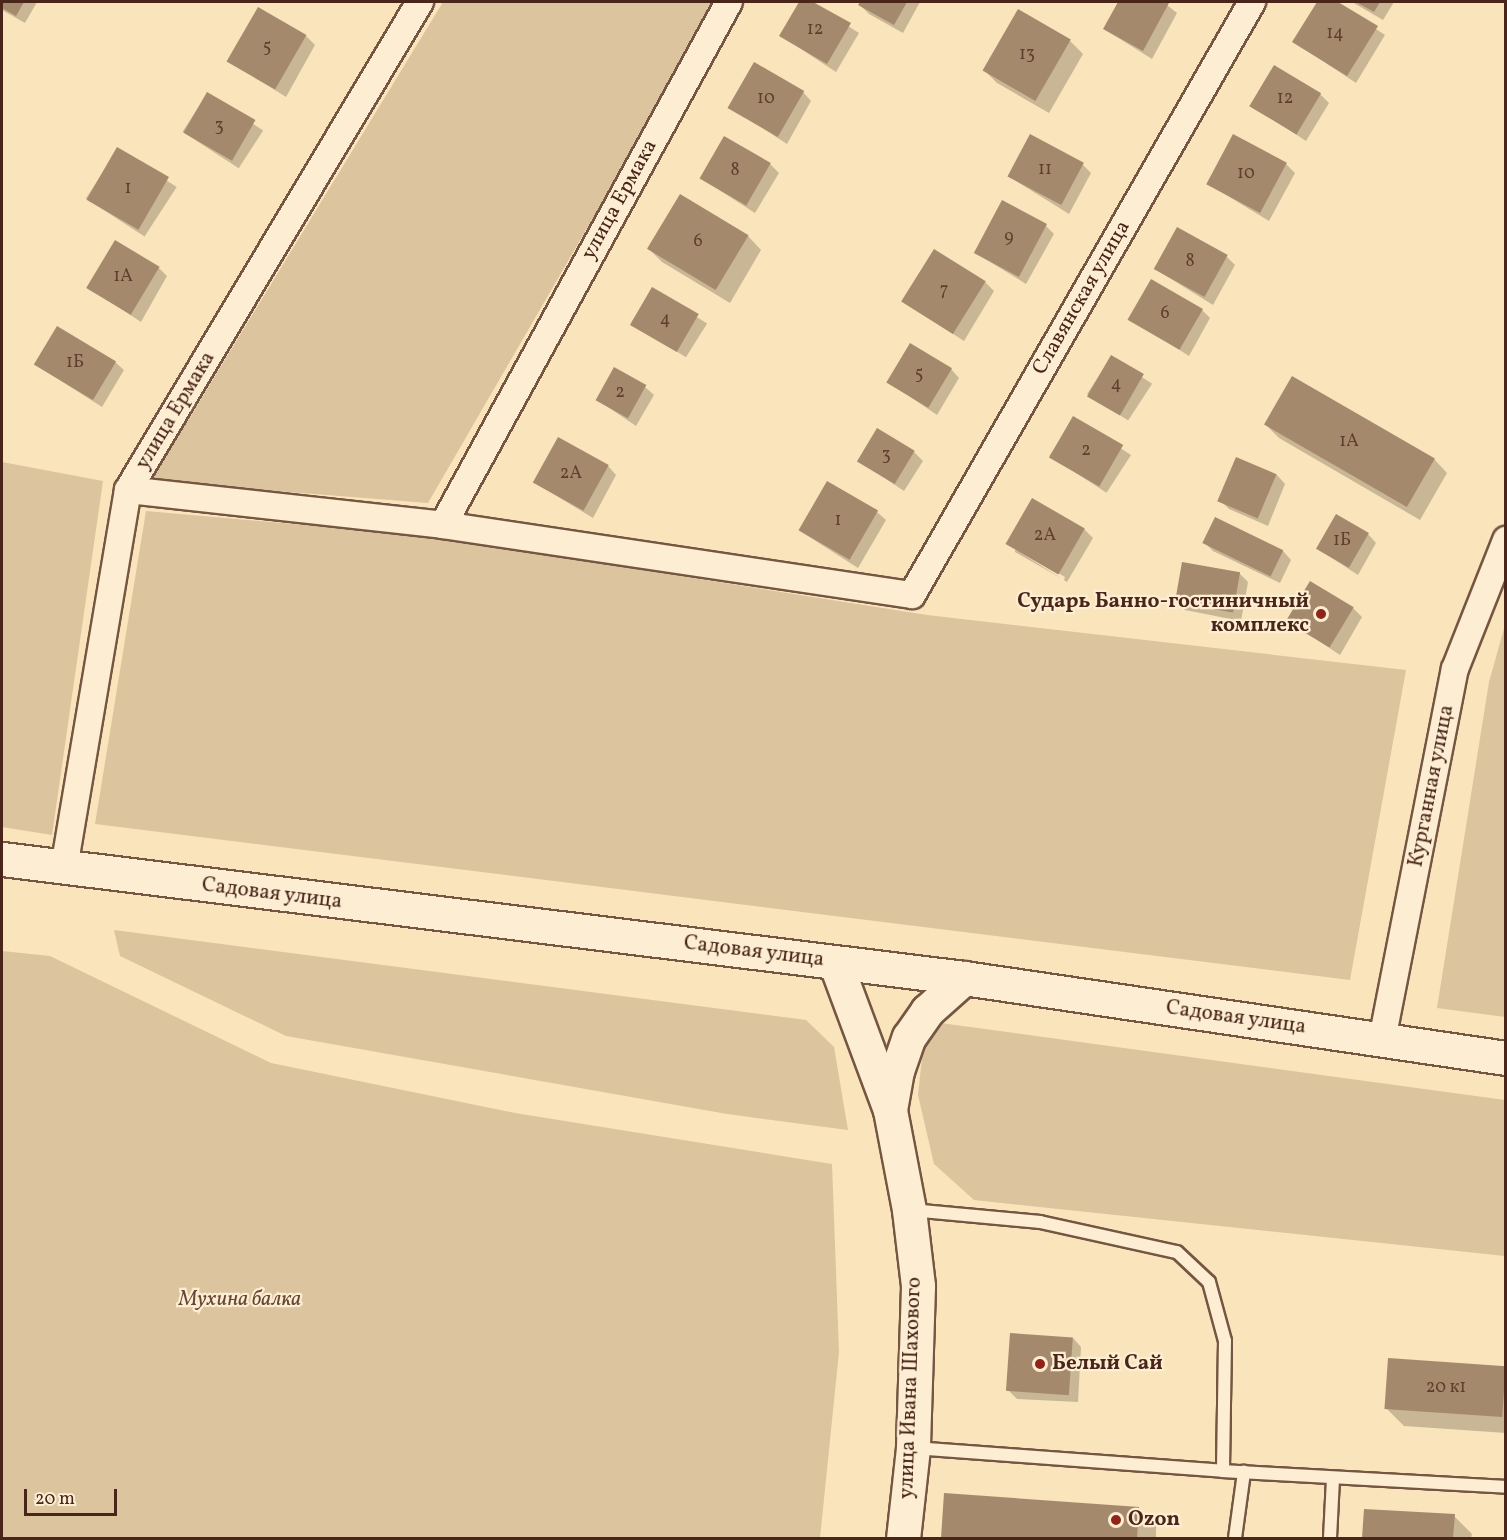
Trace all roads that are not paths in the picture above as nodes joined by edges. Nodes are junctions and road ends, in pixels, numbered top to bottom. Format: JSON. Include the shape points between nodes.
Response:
{"nodes":[{"id":1,"x":420,"y":2,"type":"edge"},
{"id":2,"x":729,"y":2,"type":"edge"},
{"id":3,"x":1252,"y":2,"type":"edge"},
{"id":4,"x":128,"y":490,"type":"junction"},
{"id":5,"x":442,"y":525,"type":"junction"},
{"id":6,"x":1506,"y":540,"type":"edge"},
{"id":7,"x":2,"y":860,"type":"edge"},
{"id":8,"x":64,"y":868,"type":"junction"},
{"id":9,"x":835,"y":962,"type":"junction"},
{"id":10,"x":963,"y":978,"type":"junction"},
{"id":11,"x":1382,"y":1040,"type":"junction"},
{"id":12,"x":1506,"y":1058,"type":"edge"},
{"id":13,"x":890,"y":1110,"type":"junction"},
{"id":14,"x":909,"y":1210,"type":"junction"},
{"id":15,"x":913,"y":1448,"type":"junction"},
{"id":16,"x":1223,"y":1471,"type":"junction"},
{"id":17,"x":1244,"y":1472,"type":"junction"},
{"id":18,"x":1333,"y":1478,"type":"junction"},
{"id":19,"x":1506,"y":1487,"type":"edge"},
{"id":20,"x":903,"y":1539,"type":"edge"},
{"id":21,"x":1235,"y":1539,"type":"edge"},
{"id":22,"x":1330,"y":1539,"type":"edge"}],
"edges":[{"from":1,"to":4,"type":"street","name":"улица Ермака"},
{"from":2,"to":5,"type":"street","name":"улица Ермака"},
{"from":3,"to":5,"type":"street","name":"Славянская улица","via":[[912,595]]},
{"from":4,"to":5,"type":"street"},
{"from":4,"to":8,"type":"street","name":"улица Ермака"},
{"from":6,"to":11,"type":"street","name":"Курганная улица","via":[[1455,669]]},
{"from":7,"to":8,"type":"main road","name":"Садовая улица"},
{"from":8,"to":9,"type":"main road","name":"Садовая улица"},
{"from":9,"to":10,"type":"main road","name":"Садовая улица"},
{"from":9,"to":13,"type":"main road","name":"улица Ивана Шахового"},
{"from":10,"to":11,"type":"main road","name":"Садовая улица"},
{"from":10,"to":13,"type":"main road","via":[[927,1011],[909,1037],[897,1071]]},
{"from":11,"to":12,"type":"main road","name":"Садовая улица"},
{"from":13,"to":14,"type":"main road","name":"улица Ивана Шахового"},
{"from":14,"to":15,"type":"main road","name":"улица Ивана Шахового","via":[[918,1286]]},
{"from":14,"to":16,"type":"lane","via":[[1040,1222],[1177,1252],[1209,1282],[1225,1341]]},
{"from":15,"to":16,"type":"lane"},
{"from":15,"to":20,"type":"main road","name":"улица Ивана Шахового"},
{"from":16,"to":17,"type":"lane"},
{"from":17,"to":18,"type":"lane"},
{"from":17,"to":21,"type":"lane"},
{"from":18,"to":19,"type":"lane"},
{"from":18,"to":22,"type":"lane"}]}
